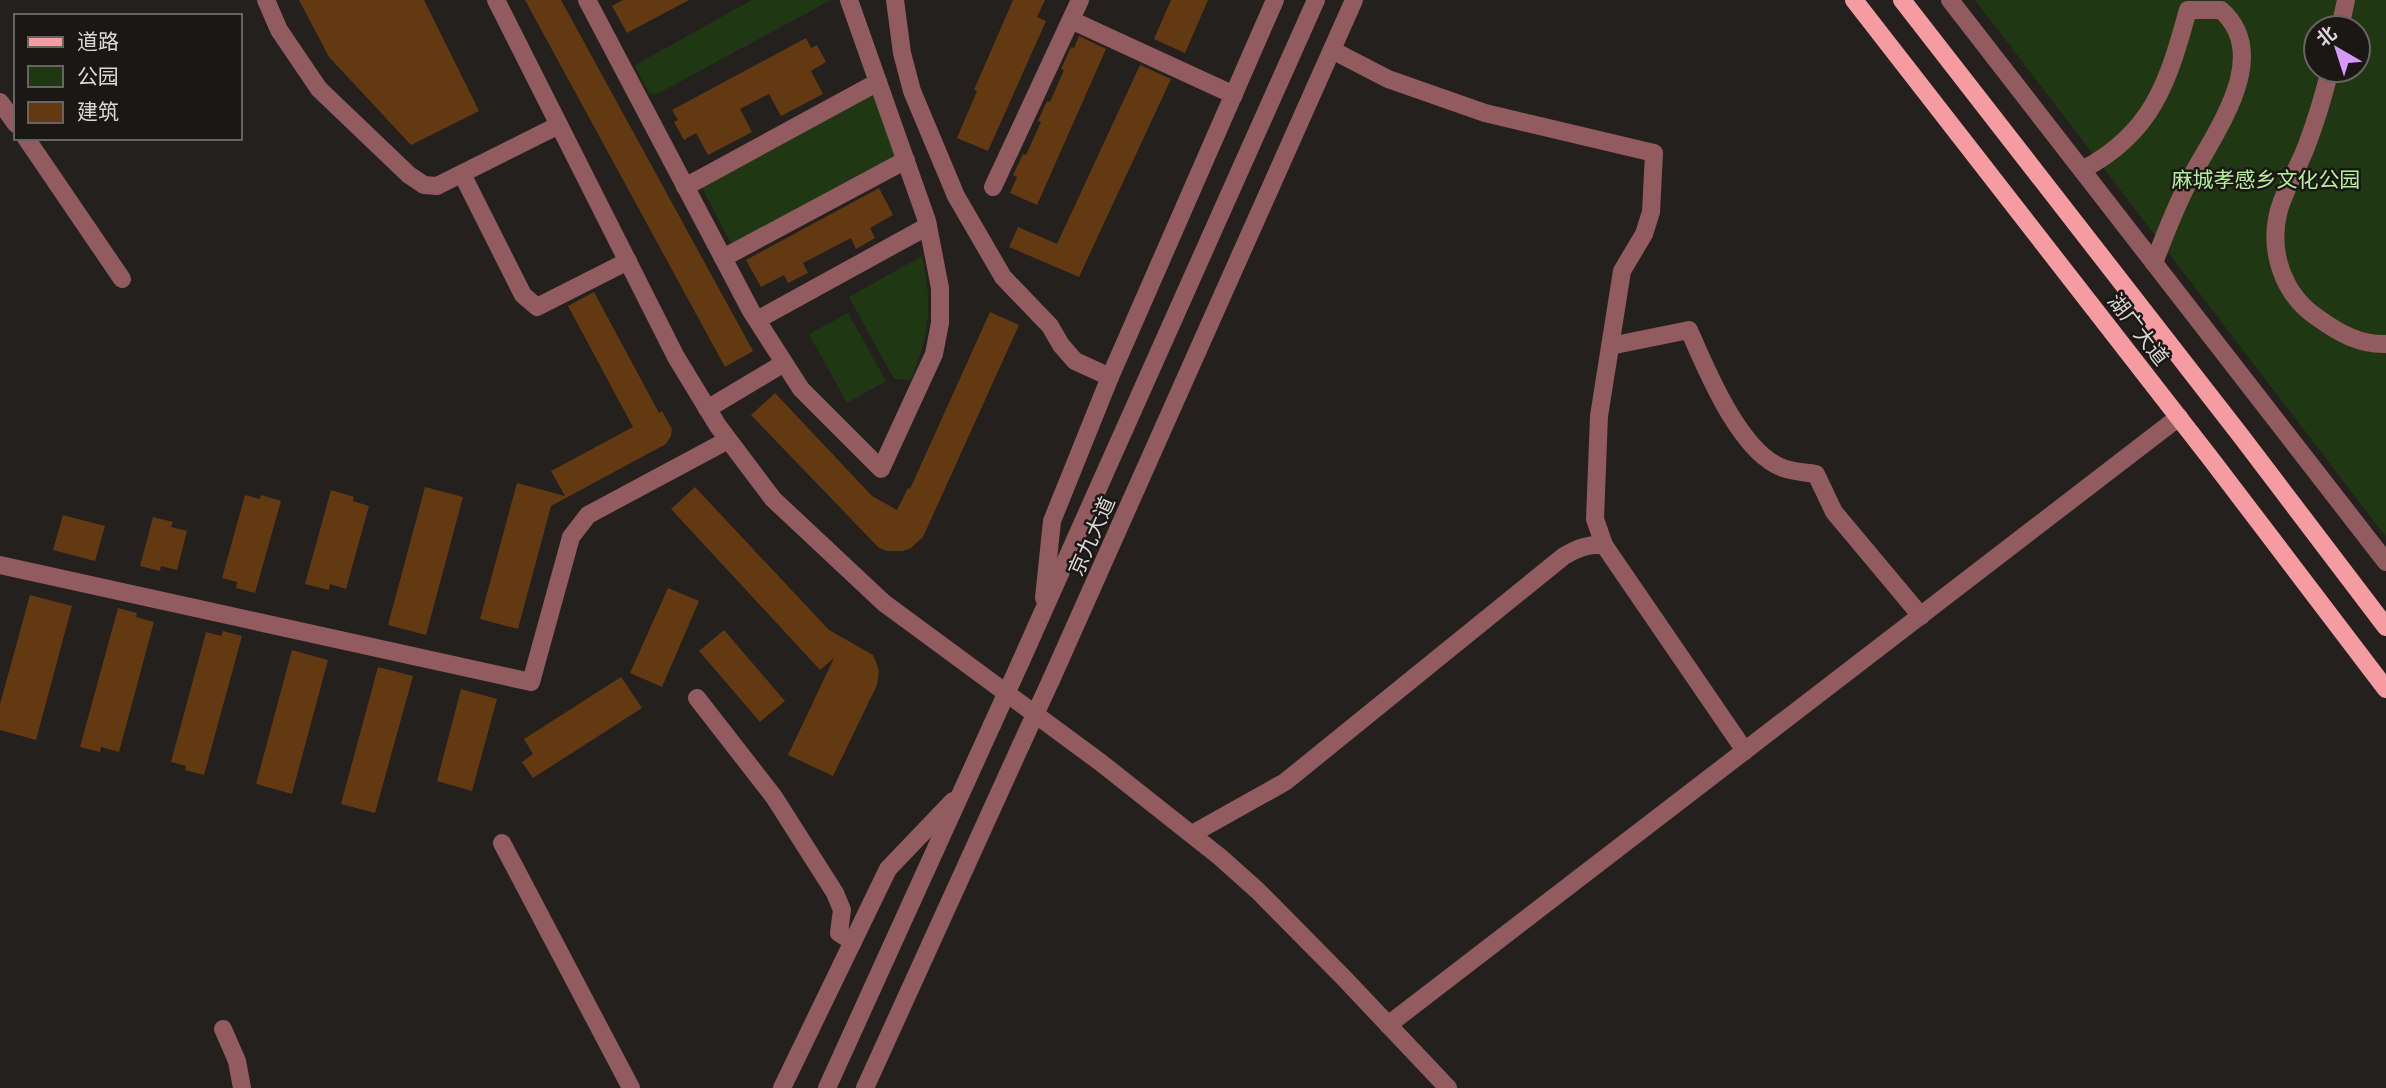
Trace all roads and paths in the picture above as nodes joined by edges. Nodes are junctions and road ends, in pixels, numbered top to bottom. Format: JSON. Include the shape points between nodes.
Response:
{"nodes":[{"id":1,"x":266,"y":0,"type":"edge"},
{"id":2,"x":496,"y":0,"type":"edge"},
{"id":3,"x":587,"y":0,"type":"edge"},
{"id":4,"x":849,"y":0,"type":"edge"},
{"id":5,"x":895,"y":0,"type":"edge"},
{"id":6,"x":1080,"y":0,"type":"edge"},
{"id":7,"x":1275,"y":0,"type":"edge"},
{"id":8,"x":1316,"y":0,"type":"edge"},
{"id":9,"x":1354,"y":0,"type":"edge"},
{"id":10,"x":1854,"y":0,"type":"edge"},
{"id":11,"x":1902,"y":0,"type":"edge"},
{"id":12,"x":1950,"y":0,"type":"edge"},
{"id":13,"x":1070,"y":20,"type":"junction"},
{"id":14,"x":1332,"y":50,"type":"junction"},
{"id":15,"x":878,"y":82,"type":"junction"},
{"id":16,"x":2326,"y":84,"type":"edge"},
{"id":17,"x":1234,"y":94,"type":"junction"},
{"id":18,"x":0,"y":102,"type":"edge"},
{"id":19,"x":14,"y":121,"type":"edge"},
{"id":20,"x":559,"y":125,"type":"junction"},
{"id":21,"x":27,"y":140,"type":"edge"},
{"id":22,"x":905,"y":160,"type":"junction"},
{"id":23,"x":2082,"y":170,"type":"junction"},
{"id":24,"x":462,"y":174,"type":"junction"},
{"id":25,"x":685,"y":187,"type":"junction"},
{"id":26,"x":993,"y":187,"type":"dead end"},
{"id":27,"x":928,"y":226,"type":"junction"},
{"id":28,"x":723,"y":258,"type":"junction"},
{"id":29,"x":628,"y":261,"type":"junction"},
{"id":30,"x":2154,"y":262,"type":"junction"},
{"id":31,"x":122,"y":279,"type":"dead end"},
{"id":32,"x":757,"y":320,"type":"junction"},
{"id":33,"x":2386,"y":344,"type":"edge"},
{"id":34,"x":1610,"y":346,"type":"junction"},
{"id":35,"x":784,"y":363,"type":"junction"},
{"id":36,"x":1110,"y":377,"type":"junction"},
{"id":37,"x":707,"y":409,"type":"junction"},
{"id":38,"x":2179,"y":417,"type":"junction"},
{"id":39,"x":728,"y":440,"type":"junction"},
{"id":40,"x":1604,"y":545,"type":"junction"},
{"id":41,"x":2386,"y":562,"type":"edge"},
{"id":42,"x":0,"y":565,"type":"edge"},
{"id":43,"x":1042,"y":614,"type":"junction"},
{"id":44,"x":1921,"y":616,"type":"junction"},
{"id":45,"x":2386,"y":626,"type":"edge"},
{"id":46,"x":2386,"y":688,"type":"edge"},
{"id":47,"x":697,"y":698,"type":"dead end"},
{"id":48,"x":1745,"y":751,"type":"junction"},
{"id":49,"x":962,"y":791,"type":"junction"},
{"id":50,"x":1192,"y":834,"type":"junction"},
{"id":51,"x":502,"y":843,"type":"dead end"},
{"id":52,"x":853,"y":943,"type":"junction"},
{"id":53,"x":1388,"y":1025,"type":"junction"},
{"id":54,"x":223,"y":1029,"type":"dead end"},
{"id":55,"x":243,"y":1088,"type":"edge"},
{"id":56,"x":631,"y":1088,"type":"edge"},
{"id":57,"x":782,"y":1088,"type":"edge"},
{"id":58,"x":827,"y":1088,"type":"edge"},
{"id":59,"x":865,"y":1088,"type":"edge"},
{"id":60,"x":1448,"y":1088,"type":"edge"}],
"edges":[{"from":1,"to":24,"type":"street","via":[[279,30],[320,89],[416,181],[436,187]]},
{"from":2,"to":20,"type":"street"},
{"from":3,"to":25,"type":"street"},
{"from":4,"to":15,"type":"street"},
{"from":5,"to":36,"type":"street","via":[[907,77],[956,196],[1012,288],[1075,361]]},
{"from":6,"to":13,"type":"street"},
{"from":7,"to":17,"type":"street"},
{"from":8,"to":43,"type":"street","name":"京九大道"},
{"from":9,"to":14,"type":"street","name":"京九大道"},
{"from":10,"to":38,"type":"main road","name":"湖广大道"},
{"from":11,"to":45,"type":"main road","name":"湖广大道"},
{"from":12,"to":23,"type":"street"},
{"from":13,"to":17,"type":"street"},
{"from":13,"to":26,"type":"street"},
{"from":14,"to":34,"type":"street","via":[[1388,79],[1485,113],[1654,153],[1651,212],[1622,271]]},
{"from":14,"to":59,"type":"street","name":"京九大道","bridge":true},
{"from":15,"to":22,"type":"street"},
{"from":15,"to":25,"type":"street"},
{"from":16,"to":33,"type":"street","via":[[2279,211],[2278,261],[2294,296],[2311,314],[2363,343]]},
{"from":17,"to":36,"type":"street"},
{"from":18,"to":19,"type":"street"},
{"from":20,"to":24,"type":"street"},
{"from":20,"to":29,"type":"street"},
{"from":21,"to":31,"type":"street"},
{"from":22,"to":27,"type":"street"},
{"from":22,"to":28,"type":"street"},
{"from":23,"to":30,"type":"street"},
{"from":23,"to":30,"type":"street","via":[[2126,140],[2151,109],[2172,66],[2188,10],[2221,10],[2240,35],[2243,47],[2236,86]]},
{"from":24,"to":29,"type":"street","via":[[523,295],[537,307]]},
{"from":25,"to":28,"type":"street"},
{"from":27,"to":32,"type":"street"},
{"from":27,"to":35,"type":"street","via":[[940,288],[940,323],[934,354],[881,469],[801,389]]},
{"from":28,"to":32,"type":"street"},
{"from":29,"to":37,"type":"street"},
{"from":30,"to":41,"type":"street"},
{"from":32,"to":35,"type":"street"},
{"from":34,"to":40,"type":"street","via":[[1599,416],[1595,519]]},
{"from":34,"to":44,"type":"street","via":[[1689,330],[1726,407],[1757,450],[1783,468],[1816,474],[1834,512]]},
{"from":35,"to":37,"type":"street"},
{"from":36,"to":43,"type":"street","via":[[1052,521]]},
{"from":37,"to":39,"type":"street"},
{"from":38,"to":44,"type":"street"},
{"from":38,"to":46,"type":"main road","name":"湖广大道"},
{"from":39,"to":42,"type":"street","via":[[582,521],[568,546],[531,682]]},
{"from":39,"to":50,"type":"street","via":[[773,499],[884,603]]},
{"from":40,"to":48,"type":"street"},
{"from":40,"to":50,"type":"street","via":[[1579,547],[1564,556],[1285,782]]},
{"from":43,"to":49,"type":"street","name":"京九大道","bridge":true},
{"from":44,"to":48,"type":"street"},
{"from":47,"to":52,"type":"street","via":[[774,797],[835,894],[842,910],[839,933]]},
{"from":48,"to":53,"type":"street"},
{"from":49,"to":52,"type":"street","via":[[888,869]]},
{"from":49,"to":58,"type":"street","name":"京九大道"},
{"from":50,"to":53,"type":"street","via":[[1258,891]]},
{"from":51,"to":56,"type":"street"},
{"from":52,"to":57,"type":"street"},
{"from":53,"to":60,"type":"street"},
{"from":54,"to":55,"type":"street"}]}
